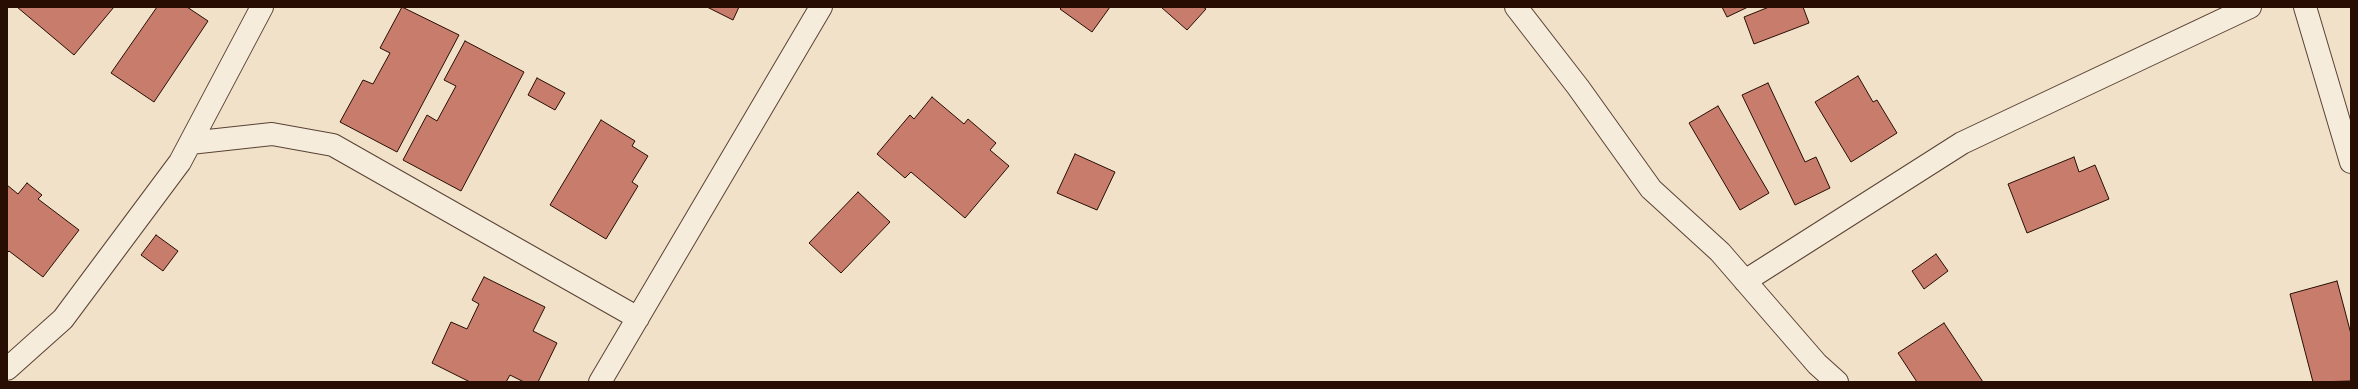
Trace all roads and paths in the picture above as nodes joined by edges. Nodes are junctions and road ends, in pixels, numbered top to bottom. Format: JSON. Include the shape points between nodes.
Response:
{"nodes":[{"id":1,"x":262,"y":7,"type":"edge"},
{"id":2,"x":821,"y":7,"type":"edge"},
{"id":3,"x":1516,"y":7,"type":"edge"},
{"id":4,"x":2250,"y":7,"type":"edge"},
{"id":5,"x":2305,"y":7,"type":"edge"},
{"id":6,"x":190,"y":143,"type":"junction"},
{"id":7,"x":2351,"y":162,"type":"edge"},
{"id":8,"x":1745,"y":281,"type":"junction"},
{"id":9,"x":638,"y":318,"type":"junction"},
{"id":10,"x":7,"y":370,"type":"edge"},
{"id":11,"x":600,"y":382,"type":"edge"},
{"id":12,"x":1838,"y":382,"type":"edge"}],
"edges":[{"from":1,"to":6,"type":"street"},
{"from":2,"to":9,"type":"street"},
{"from":3,"to":8,"type":"street","via":[[1578,87],[1651,189],[1720,252]]},
{"from":4,"to":8,"type":"street","via":[[1962,143]]},
{"from":5,"to":7,"type":"street"},
{"from":6,"to":9,"type":"street","via":[[272,134],[333,145]]},
{"from":6,"to":10,"type":"street","via":[[180,162],[64,319]]},
{"from":8,"to":12,"type":"street","via":[[1816,364]]},
{"from":9,"to":11,"type":"street"}]}
